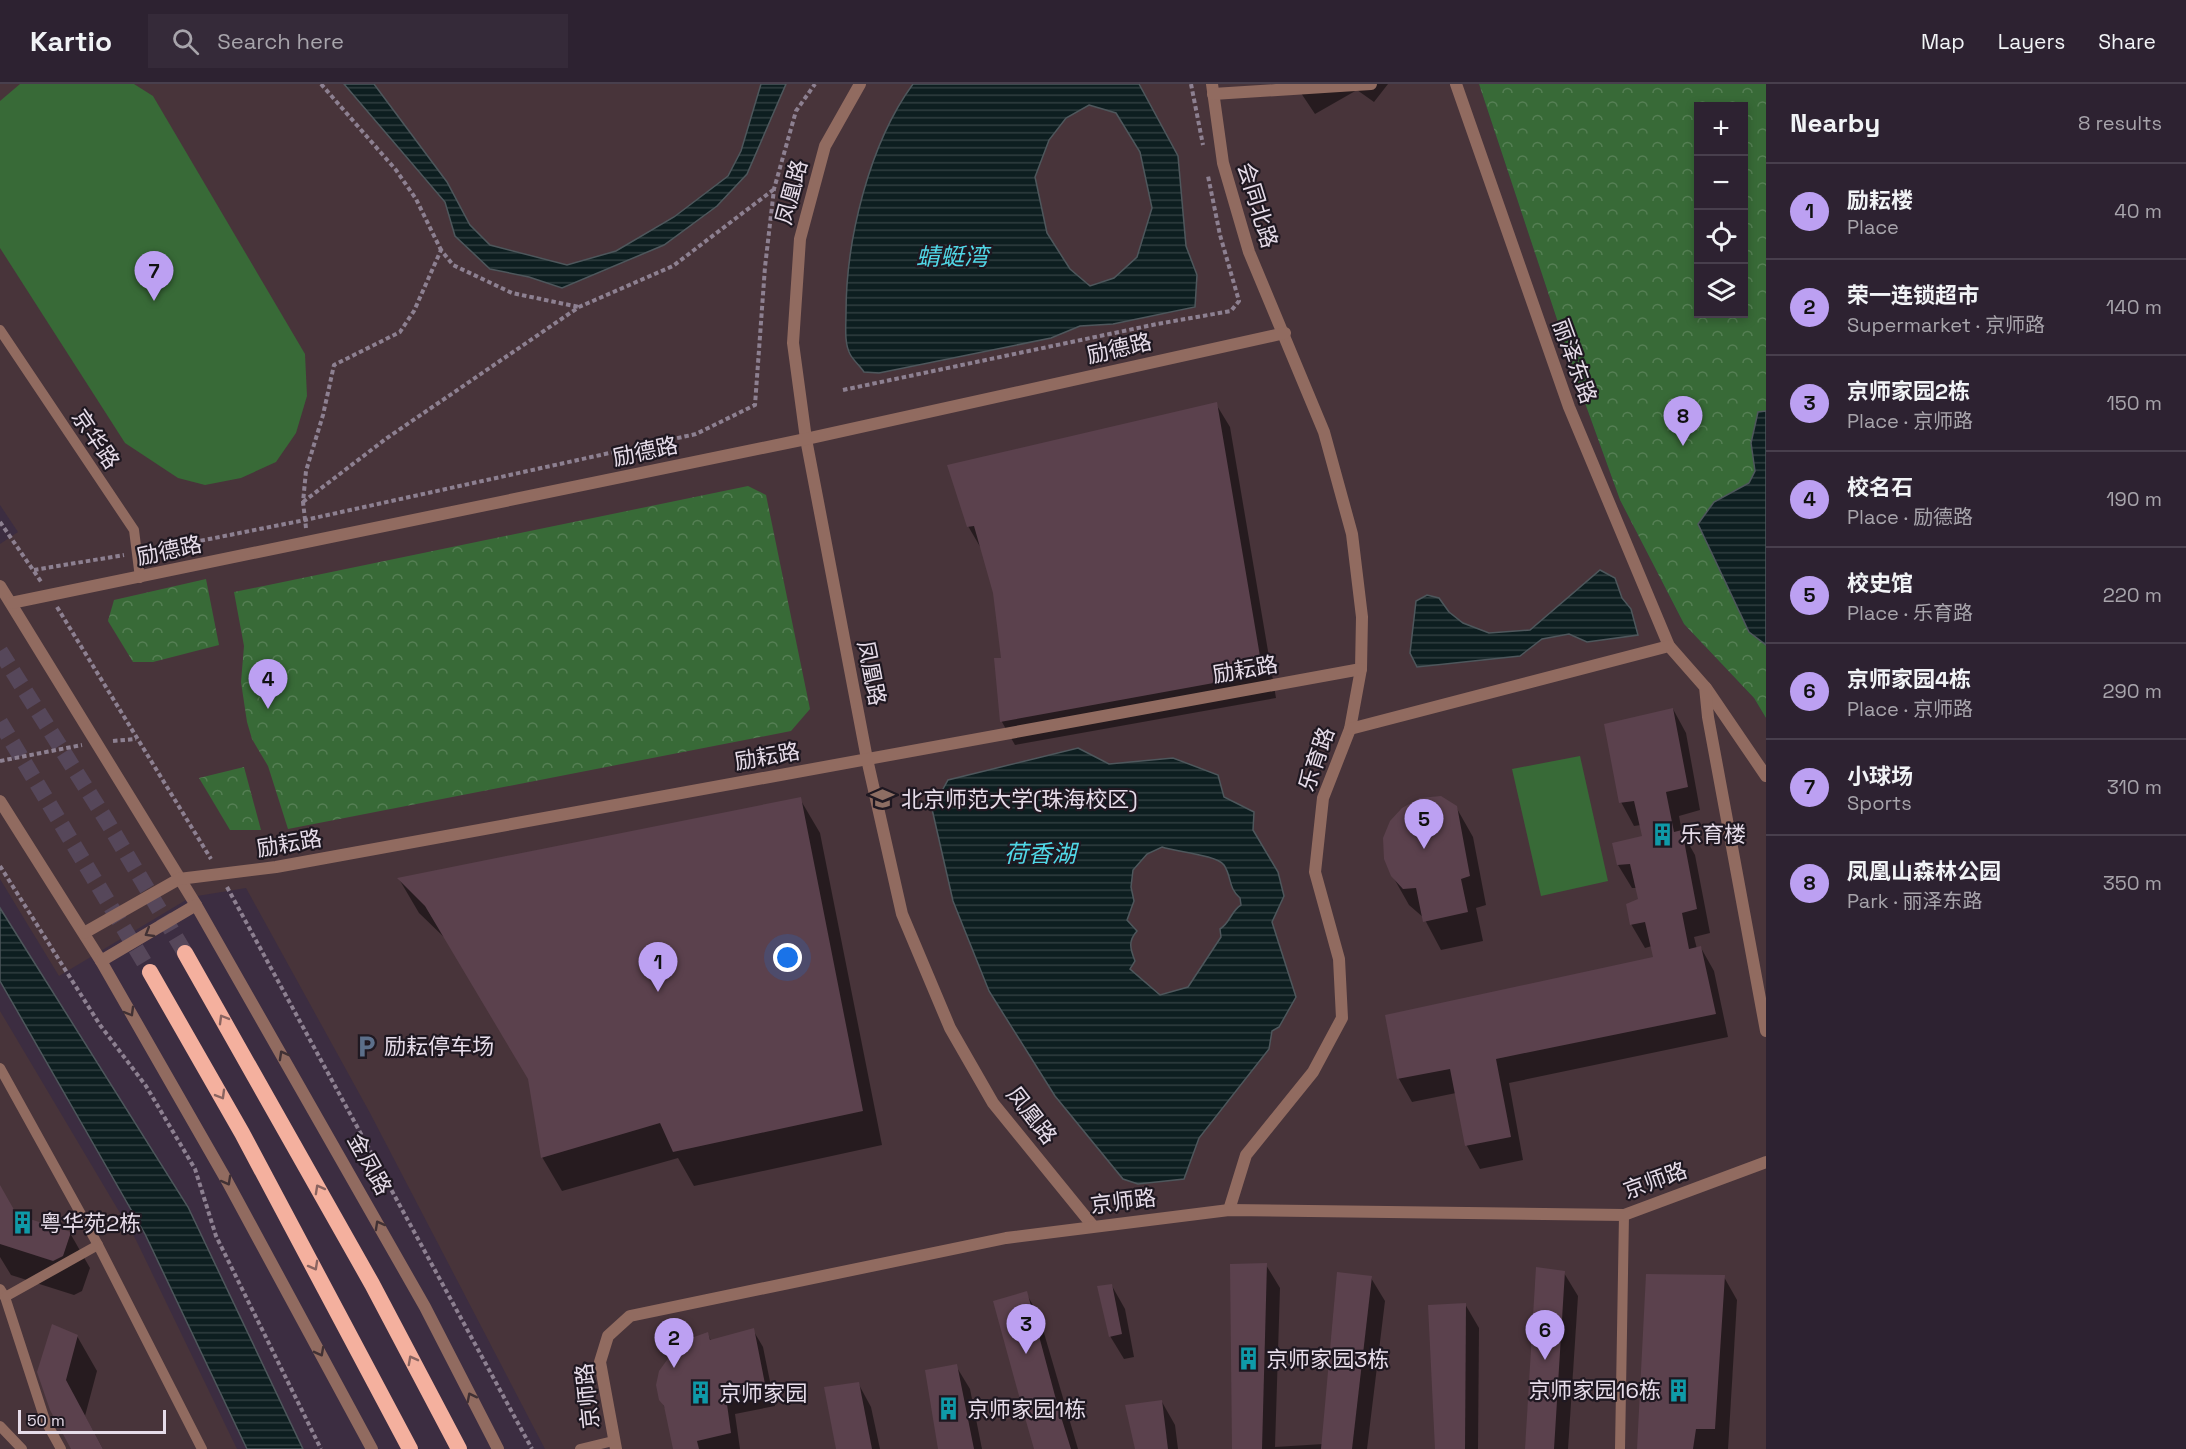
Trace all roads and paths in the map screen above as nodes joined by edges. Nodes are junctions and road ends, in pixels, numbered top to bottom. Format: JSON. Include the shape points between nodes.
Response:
{"nodes":[{"id":1,"x":321,"y":84,"type":"edge"},
{"id":2,"x":815,"y":84,"type":"edge"},
{"id":3,"x":860,"y":84,"type":"edge"},
{"id":4,"x":1191,"y":84,"type":"edge"},
{"id":5,"x":1371,"y":84,"type":"edge"},
{"id":6,"x":1456,"y":84,"type":"edge"},
{"id":7,"x":1213,"y":89,"type":"edge"},
{"id":8,"x":1204,"y":154,"type":"dead end"},
{"id":9,"x":1206,"y":166,"type":"dead end"},
{"id":10,"x":774,"y":189,"type":"junction"},
{"id":11,"x":441,"y":250,"type":"junction"},
{"id":12,"x":579,"y":307,"type":"junction"},
{"id":13,"x":0,"y":330,"type":"edge"},
{"id":14,"x":1285,"y":333,"type":"junction"},
{"id":15,"x":843,"y":390,"type":"dead end"},
{"id":16,"x":806,"y":439,"type":"junction"},
{"id":17,"x":303,"y":502,"type":"junction"},
{"id":18,"x":305,"y":520,"type":"junction"},
{"id":19,"x":0,"y":522,"type":"edge"},
{"id":20,"x":308,"y":543,"type":"junction"},
{"id":21,"x":137,"y":553,"type":"junction"},
{"id":22,"x":34,"y":570,"type":"junction"},
{"id":23,"x":140,"y":578,"type":"junction"},
{"id":24,"x":0,"y":586,"type":"edge"},
{"id":25,"x":50,"y":596,"type":"junction"},
{"id":26,"x":11,"y":603,"type":"junction"},
{"id":27,"x":1669,"y":646,"type":"junction"},
{"id":28,"x":1361,"y":669,"type":"junction"},
{"id":29,"x":1705,"y":687,"type":"junction"},
{"id":30,"x":1350,"y":729,"type":"junction"},
{"id":31,"x":136,"y":739,"type":"junction"},
{"id":32,"x":96,"y":742,"type":"junction"},
{"id":33,"x":867,"y":759,"type":"junction"},
{"id":34,"x":0,"y":761,"type":"edge"},
{"id":35,"x":1766,"y":776,"type":"edge"},
{"id":36,"x":0,"y":801,"type":"edge"},
{"id":37,"x":0,"y":866,"type":"edge"},
{"id":38,"x":220,"y":876,"type":"junction"},
{"id":39,"x":179,"y":879,"type":"junction"},
{"id":40,"x":196,"y":905,"type":"junction"},
{"id":41,"x":84,"y":933,"type":"junction"},
{"id":42,"x":185,"y":953,"type":"tunnel mouth"},
{"id":43,"x":101,"y":961,"type":"junction"},
{"id":44,"x":150,"y":972,"type":"tunnel mouth"},
{"id":45,"x":1766,"y":1031,"type":"edge"},
{"id":46,"x":0,"y":1068,"type":"edge"},
{"id":47,"x":1766,"y":1162,"type":"edge"},
{"id":48,"x":1229,"y":1210,"type":"junction"},
{"id":49,"x":1624,"y":1215,"type":"junction"},
{"id":50,"x":1093,"y":1226,"type":"junction"},
{"id":51,"x":98,"y":1245,"type":"junction"},
{"id":52,"x":3,"y":1293,"type":"edge"},
{"id":53,"x":0,"y":1426,"type":"edge"},
{"id":54,"x":614,"y":1445,"type":"edge"},
{"id":55,"x":22,"y":1449,"type":"edge"},
{"id":56,"x":61,"y":1449,"type":"edge"},
{"id":57,"x":202,"y":1449,"type":"edge"},
{"id":58,"x":321,"y":1449,"type":"edge"},
{"id":59,"x":372,"y":1449,"type":"edge"},
{"id":60,"x":410,"y":1449,"type":"edge"},
{"id":61,"x":459,"y":1449,"type":"edge"},
{"id":62,"x":498,"y":1449,"type":"edge"},
{"id":63,"x":532,"y":1449,"type":"edge"},
{"id":64,"x":580,"y":1449,"type":"edge"},
{"id":65,"x":1620,"y":1449,"type":"edge"}],
"edges":[{"from":1,"to":11,"type":"path","via":[[396,170],[416,199]]},
{"from":2,"to":10,"type":"path","via":[[796,111]]},
{"from":3,"to":16,"type":"street","name":"凤凰路","via":[[825,146],[800,239],[793,343]]},
{"from":4,"to":8,"type":"path"},
{"from":5,"to":7,"type":"street"},
{"from":6,"to":27,"type":"street","name":"丽泽东路","via":[[1569,407]]},
{"from":7,"to":14,"type":"street","name":"会同北路","via":[[1222,162],[1249,252]]},
{"from":9,"to":15,"type":"path","via":[[1239,301],[1231,311]]},
{"from":10,"to":12,"type":"path","via":[[672,266]]},
{"from":10,"to":18,"type":"path","via":[[755,405],[696,434]]},
{"from":11,"to":12,"type":"path","via":[[453,266],[512,292]]},
{"from":11,"to":17,"type":"path","via":[[414,311],[400,332],[334,365],[316,441],[309,454]]},
{"from":12,"to":17,"type":"path","via":[[387,438]]},
{"from":13,"to":21,"type":"lane","name":"京华路","via":[[134,530]]},
{"from":14,"to":16,"type":"street","name":"励德路"},
{"from":14,"to":28,"type":"street","name":"乐育路","via":[[1324,432],[1352,534],[1362,617]]},
{"from":16,"to":20,"type":"street","name":"励德路"},
{"from":16,"to":33,"type":"street","name":"凤凰路"},
{"from":17,"to":18,"type":"path"},
{"from":18,"to":20,"type":"path"},
{"from":18,"to":21,"type":"path"},
{"from":19,"to":22,"type":"path"},
{"from":20,"to":23,"type":"street","name":"励德路"},
{"from":21,"to":22,"type":"path"},
{"from":21,"to":23,"type":"lane","name":"京华路"},
{"from":22,"to":25,"type":"path"},
{"from":23,"to":25,"type":"street","name":"励德路"},
{"from":24,"to":26,"type":"street","name":"金凤路"},
{"from":25,"to":26,"type":"street","name":"励德路"},
{"from":25,"to":31,"type":"path"},
{"from":26,"to":32,"type":"street","name":"金凤路"},
{"from":27,"to":29,"type":"street","name":"丽泽东路"},
{"from":27,"to":30,"type":"street"},
{"from":28,"to":30,"type":"street","name":"乐育路"},
{"from":28,"to":33,"type":"street","name":"励耘路"},
{"from":29,"to":35,"type":"street"},
{"from":29,"to":45,"type":"street"},
{"from":30,"to":48,"type":"street","name":"乐育路","via":[[1323,798],[1315,872],[1339,959],[1342,1018],[1312,1072],[1246,1155]]},
{"from":31,"to":32,"type":"path"},
{"from":31,"to":38,"type":"path"},
{"from":32,"to":34,"type":"path"},
{"from":32,"to":39,"type":"street","name":"金凤路"},
{"from":33,"to":38,"type":"street","name":"励耘路"},
{"from":33,"to":50,"type":"street","name":"凤凰路","via":[[902,914],[950,1028],[993,1103]]},
{"from":36,"to":41,"type":"street"},
{"from":37,"to":58,"type":"path","via":[[100,1025],[146,1086],[195,1169],[216,1236]]},
{"from":38,"to":39,"type":"street","name":"励耘路"},
{"from":38,"to":63,"type":"path"},
{"from":39,"to":40,"type":"street","name":"金凤路"},
{"from":39,"to":41,"type":"street"},
{"from":40,"to":43,"type":"street","one_way":true},
{"from":62,"to":40,"type":"street","name":"金凤路","one_way":true,"via":[[425,1308]]},
{"from":41,"to":43,"type":"street"},
{"from":61,"to":42,"type":"highway","one_way":true,"via":[[354,1252]]},
{"from":43,"to":59,"type":"street","one_way":true,"via":[[227,1181]]},
{"from":44,"to":60,"type":"highway","one_way":true,"via":[[242,1134]]},
{"from":46,"to":51,"type":"lane"},
{"from":47,"to":49,"type":"street","name":"京师路"},
{"from":48,"to":49,"type":"street","name":"京师路"},
{"from":48,"to":50,"type":"street","name":"京师路"},
{"from":49,"to":65,"type":"lane"},
{"from":50,"to":54,"type":"street","name":"京师路","via":[[1006,1238],[630,1316],[608,1336],[600,1362]]},
{"from":51,"to":52,"type":"lane"},
{"from":51,"to":57,"type":"lane"},
{"from":52,"to":56,"type":"lane","via":[[45,1420]]},
{"from":53,"to":55,"type":"lane"},
{"from":54,"to":64,"type":"lane"}]}
